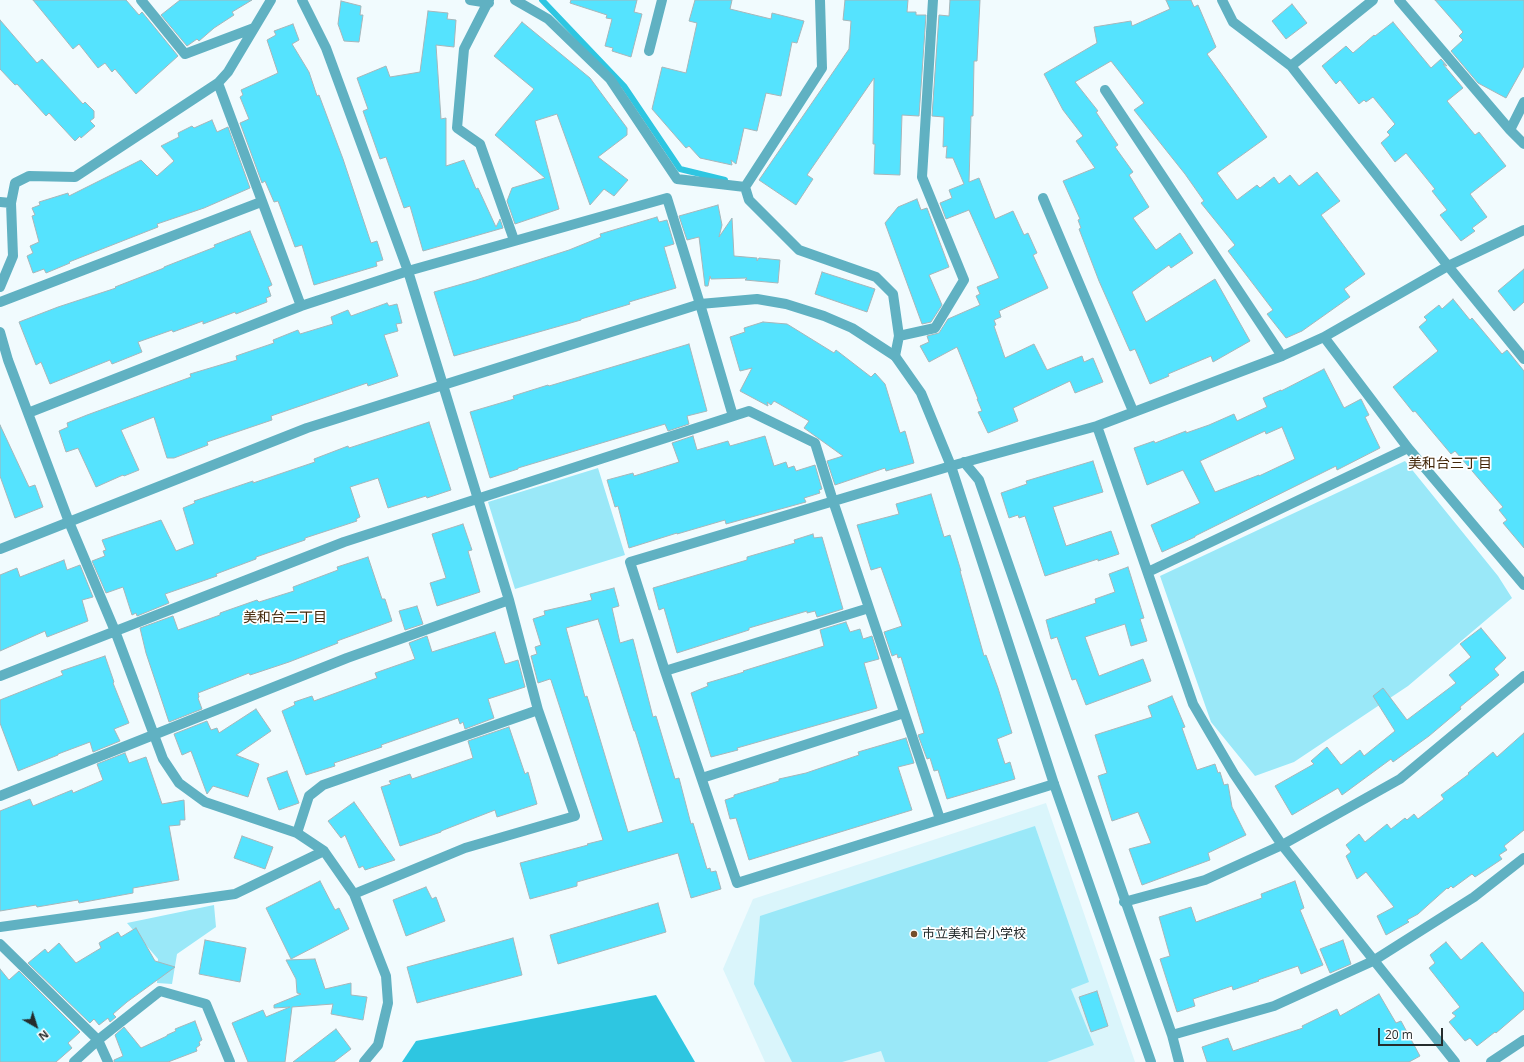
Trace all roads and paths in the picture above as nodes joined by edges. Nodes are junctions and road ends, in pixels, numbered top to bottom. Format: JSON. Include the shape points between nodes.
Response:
{"nodes":[{"id":1,"x":141,"y":0,"type":"edge"},
{"id":2,"x":271,"y":0,"type":"edge"},
{"id":3,"x":302,"y":0,"type":"edge"},
{"id":4,"x":470,"y":0,"type":"edge"},
{"id":5,"x":515,"y":0,"type":"edge"},
{"id":6,"x":662,"y":0,"type":"edge"},
{"id":7,"x":820,"y":0,"type":"edge"},
{"id":8,"x":933,"y":0,"type":"edge"},
{"id":9,"x":1222,"y":0,"type":"edge"},
{"id":10,"x":1373,"y":0,"type":"edge"},
{"id":11,"x":1399,"y":0,"type":"edge"},
{"id":12,"x":489,"y":2,"type":"edge"},
{"id":13,"x":254,"y":28,"type":"junction"},
{"id":14,"x":649,"y":51,"type":"dead end"},
{"id":15,"x":1290,"y":66,"type":"junction"},
{"id":16,"x":218,"y":83,"type":"junction"},
{"id":17,"x":1105,"y":90,"type":"dead end"},
{"id":18,"x":1524,"y":102,"type":"edge"},
{"id":19,"x":1510,"y":130,"type":"junction"},
{"id":20,"x":1524,"y":144,"type":"edge"},
{"id":21,"x":745,"y":187,"type":"junction"},
{"id":22,"x":1042,"y":198,"type":"dead end"},
{"id":23,"x":0,"y":202,"type":"edge"},
{"id":24,"x":261,"y":202,"type":"junction"},
{"id":25,"x":11,"y":203,"type":"junction"},
{"id":26,"x":1524,"y":230,"type":"edge"},
{"id":27,"x":514,"y":240,"type":"junction"},
{"id":28,"x":1448,"y":266,"type":"junction"},
{"id":29,"x":408,"y":271,"type":"junction"},
{"id":30,"x":0,"y":287,"type":"edge"},
{"id":31,"x":0,"y":302,"type":"edge"},
{"id":32,"x":700,"y":304,"type":"junction"},
{"id":33,"x":300,"y":306,"type":"junction"},
{"id":34,"x":0,"y":332,"type":"edge"},
{"id":35,"x":899,"y":336,"type":"junction"},
{"id":36,"x":1324,"y":337,"type":"junction"},
{"id":37,"x":895,"y":356,"type":"junction"},
{"id":38,"x":1282,"y":356,"type":"junction"},
{"id":39,"x":1524,"y":359,"type":"edge"},
{"id":40,"x":443,"y":384,"type":"junction"},
{"id":41,"x":1133,"y":411,"type":"junction"},
{"id":42,"x":28,"y":413,"type":"junction"},
{"id":43,"x":733,"y":416,"type":"junction"},
{"id":44,"x":1097,"y":426,"type":"junction"},
{"id":45,"x":1408,"y":448,"type":"junction"},
{"id":46,"x":964,"y":462,"type":"junction"},
{"id":47,"x":951,"y":466,"type":"junction"},
{"id":48,"x":477,"y":498,"type":"junction"},
{"id":49,"x":833,"y":501,"type":"junction"},
{"id":50,"x":69,"y":522,"type":"junction"},
{"id":51,"x":0,"y":549,"type":"edge"},
{"id":52,"x":1148,"y":572,"type":"junction"},
{"id":53,"x":1524,"y":585,"type":"edge"},
{"id":54,"x":509,"y":600,"type":"junction"},
{"id":55,"x":869,"y":608,"type":"junction"},
{"id":56,"x":115,"y":631,"type":"junction"},
{"id":57,"x":665,"y":671,"type":"junction"},
{"id":58,"x":0,"y":676,"type":"edge"},
{"id":59,"x":1524,"y":676,"type":"edge"},
{"id":60,"x":538,"y":710,"type":"junction"},
{"id":61,"x":904,"y":713,"type":"junction"},
{"id":62,"x":154,"y":734,"type":"junction"},
{"id":63,"x":702,"y":778,"type":"junction"},
{"id":64,"x":1054,"y":784,"type":"junction"},
{"id":65,"x":0,"y":796,"type":"edge"},
{"id":66,"x":940,"y":819,"type":"junction"},
{"id":67,"x":297,"y":833,"type":"junction"},
{"id":68,"x":1282,"y":845,"type":"junction"},
{"id":69,"x":324,"y":851,"type":"junction"},
{"id":70,"x":1524,"y":858,"type":"edge"},
{"id":71,"x":354,"y":894,"type":"junction"},
{"id":72,"x":1124,"y":902,"type":"junction"},
{"id":73,"x":0,"y":927,"type":"edge"},
{"id":74,"x":0,"y":944,"type":"edge"},
{"id":75,"x":1373,"y":961,"type":"junction"},
{"id":76,"x":1172,"y":1035,"type":"junction"},
{"id":77,"x":98,"y":1040,"type":"junction"},
{"id":78,"x":1524,"y":1040,"type":"edge"},
{"id":79,"x":74,"y":1062,"type":"edge"},
{"id":80,"x":108,"y":1062,"type":"edge"},
{"id":81,"x":230,"y":1062,"type":"edge"},
{"id":82,"x":364,"y":1062,"type":"edge"},
{"id":83,"x":1151,"y":1062,"type":"edge"},
{"id":84,"x":1179,"y":1062,"type":"edge"},
{"id":85,"x":1454,"y":1062,"type":"edge"},
{"id":86,"x":1491,"y":1062,"type":"edge"}],
"edges":[{"from":1,"to":13,"type":"street","via":[[185,54]]},
{"from":2,"to":13,"type":"street"},
{"from":3,"to":29,"type":"street","via":[[326,48]]},
{"from":4,"to":12,"type":"street"},
{"from":5,"to":21,"type":"street","via":[[548,19],[610,78],[677,179]]},
{"from":6,"to":14,"type":"street"},
{"from":7,"to":21,"type":"street","via":[[822,68]]},
{"from":8,"to":35,"type":"street","via":[[922,177],[964,280],[935,328]]},
{"from":9,"to":15,"type":"street","via":[[1234,22]]},
{"from":10,"to":15,"type":"street"},
{"from":11,"to":19,"type":"street"},
{"from":12,"to":27,"type":"street","via":[[464,49],[457,128],[480,144]]},
{"from":13,"to":16,"type":"street","via":[[228,72]]},
{"from":15,"to":28,"type":"street"},
{"from":16,"to":24,"type":"street"},
{"from":16,"to":25,"type":"street","via":[[75,177],[29,176],[15,183]]},
{"from":17,"to":38,"type":"street"},
{"from":18,"to":19,"type":"street"},
{"from":19,"to":20,"type":"street"},
{"from":21,"to":35,"type":"street","via":[[749,200],[799,250],[876,277],[893,294]]},
{"from":22,"to":41,"type":"street"},
{"from":23,"to":25,"type":"street"},
{"from":24,"to":31,"type":"street"},
{"from":24,"to":33,"type":"street"},
{"from":25,"to":30,"type":"street","via":[[13,256]]},
{"from":26,"to":28,"type":"street"},
{"from":27,"to":29,"type":"street"},
{"from":27,"to":32,"type":"street","via":[[667,198]]},
{"from":28,"to":36,"type":"street"},
{"from":28,"to":39,"type":"street"},
{"from":29,"to":33,"type":"street"},
{"from":29,"to":40,"type":"street"},
{"from":32,"to":37,"type":"street","via":[[757,299],[786,304],[852,328]]},
{"from":32,"to":40,"type":"street"},
{"from":32,"to":43,"type":"street"},
{"from":33,"to":42,"type":"street"},
{"from":34,"to":42,"type":"street"},
{"from":35,"to":37,"type":"street"},
{"from":36,"to":38,"type":"street"},
{"from":36,"to":45,"type":"street"},
{"from":37,"to":47,"type":"street","via":[[921,392]]},
{"from":38,"to":41,"type":"street"},
{"from":40,"to":48,"type":"street"},
{"from":40,"to":50,"type":"street","via":[[307,428]]},
{"from":41,"to":44,"type":"street"},
{"from":42,"to":50,"type":"street"},
{"from":43,"to":48,"type":"street"},
{"from":43,"to":49,"type":"street","via":[[749,411],[815,443]]},
{"from":44,"to":46,"type":"street"},
{"from":44,"to":52,"type":"street"},
{"from":45,"to":52,"type":"street"},
{"from":45,"to":53,"type":"street"},
{"from":46,"to":47,"type":"street"},
{"from":46,"to":72,"type":"street","via":[[979,480]]},
{"from":47,"to":49,"type":"street"},
{"from":47,"to":64,"type":"street"},
{"from":48,"to":54,"type":"street"},
{"from":48,"to":56,"type":"street","via":[[344,542]]},
{"from":49,"to":55,"type":"street"},
{"from":49,"to":57,"type":"street","via":[[630,562]]},
{"from":50,"to":51,"type":"street"},
{"from":50,"to":56,"type":"street"},
{"from":52,"to":68,"type":"street","via":[[1193,704],[1234,774]]},
{"from":54,"to":60,"type":"street"},
{"from":54,"to":62,"type":"street","via":[[347,658]]},
{"from":55,"to":57,"type":"street"},
{"from":55,"to":61,"type":"street"},
{"from":56,"to":58,"type":"street"},
{"from":56,"to":62,"type":"street"},
{"from":57,"to":63,"type":"street"},
{"from":59,"to":68,"type":"street","via":[[1400,779]]},
{"from":60,"to":67,"type":"street","via":[[323,785],[309,796]]},
{"from":60,"to":71,"type":"street","via":[[575,816],[465,848]]},
{"from":61,"to":63,"type":"street"},
{"from":61,"to":66,"type":"street"},
{"from":62,"to":65,"type":"street"},
{"from":62,"to":67,"type":"street","via":[[163,759],[179,783],[205,802]]},
{"from":63,"to":66,"type":"street","via":[[737,883]]},
{"from":64,"to":66,"type":"street"},
{"from":64,"to":83,"type":"street"},
{"from":67,"to":69,"type":"street"},
{"from":68,"to":72,"type":"street","via":[[1205,880]]},
{"from":68,"to":75,"type":"street"},
{"from":69,"to":71,"type":"street"},
{"from":69,"to":73,"type":"street","via":[[235,894]]},
{"from":70,"to":75,"type":"street","via":[[1474,897]]},
{"from":71,"to":82,"type":"street","via":[[386,976],[388,1003],[378,1045]]},
{"from":72,"to":76,"type":"street"},
{"from":74,"to":77,"type":"street"},
{"from":75,"to":76,"type":"street","via":[[1274,1006]]},
{"from":75,"to":85,"type":"street"},
{"from":76,"to":84,"type":"street"},
{"from":77,"to":79,"type":"street"},
{"from":77,"to":80,"type":"street"},
{"from":77,"to":81,"type":"street","via":[[160,991],[206,1004]]},
{"from":78,"to":86,"type":"street"}]}
